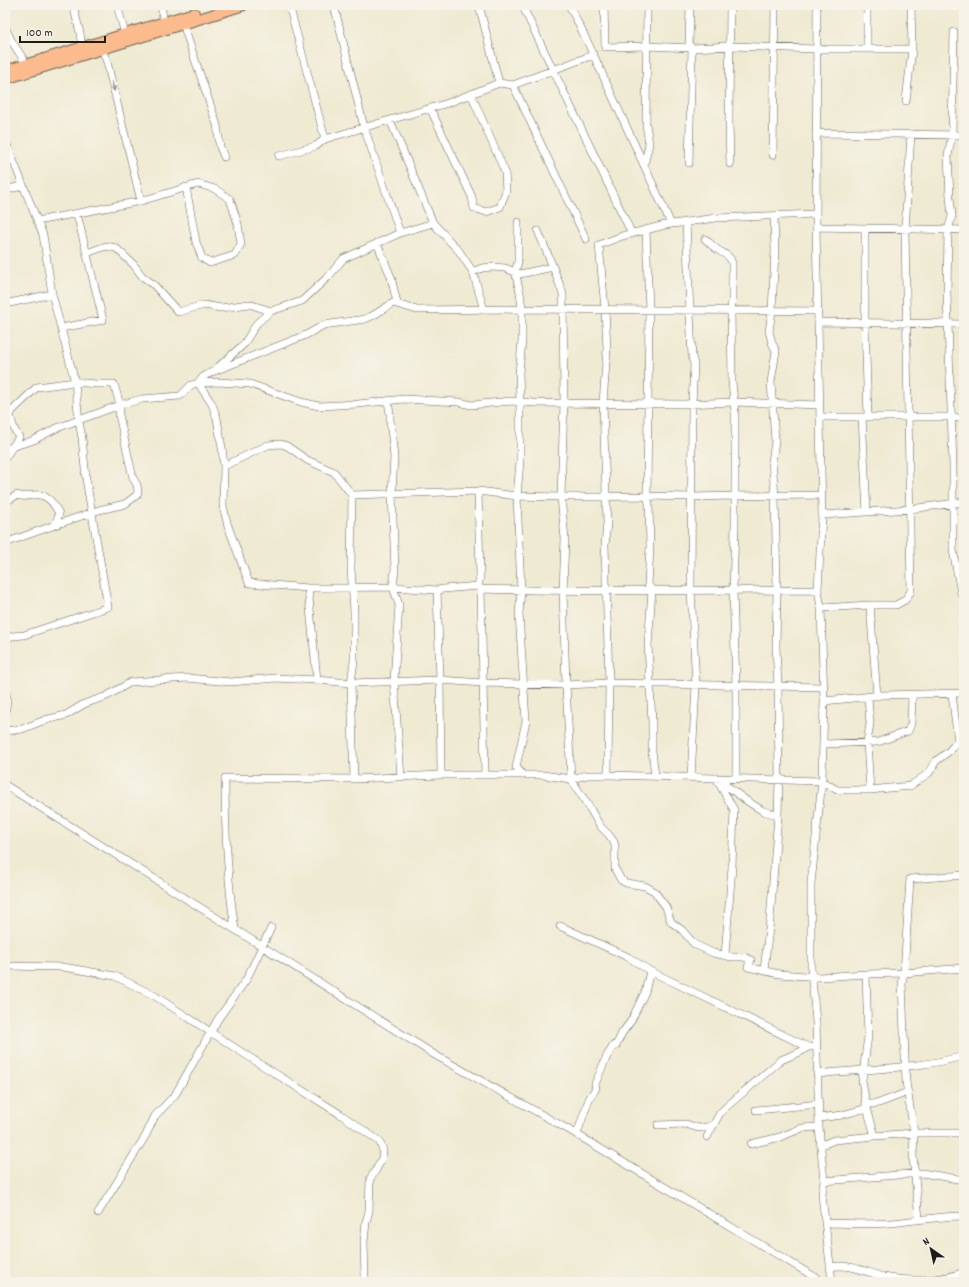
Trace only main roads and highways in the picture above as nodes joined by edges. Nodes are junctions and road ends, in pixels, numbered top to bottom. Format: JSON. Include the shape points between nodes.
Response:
{"nodes":[{"id":1,"x":221,"y":5,"type":"edge"},
{"id":2,"x":244,"y":5,"type":"edge"},
{"id":3,"x":5,"y":71,"type":"edge"},
{"id":4,"x":5,"y":79,"type":"edge"}],
"edges":[{"from":1,"to":3,"type":"highway"},
{"from":2,"to":4,"type":"highway"}]}
